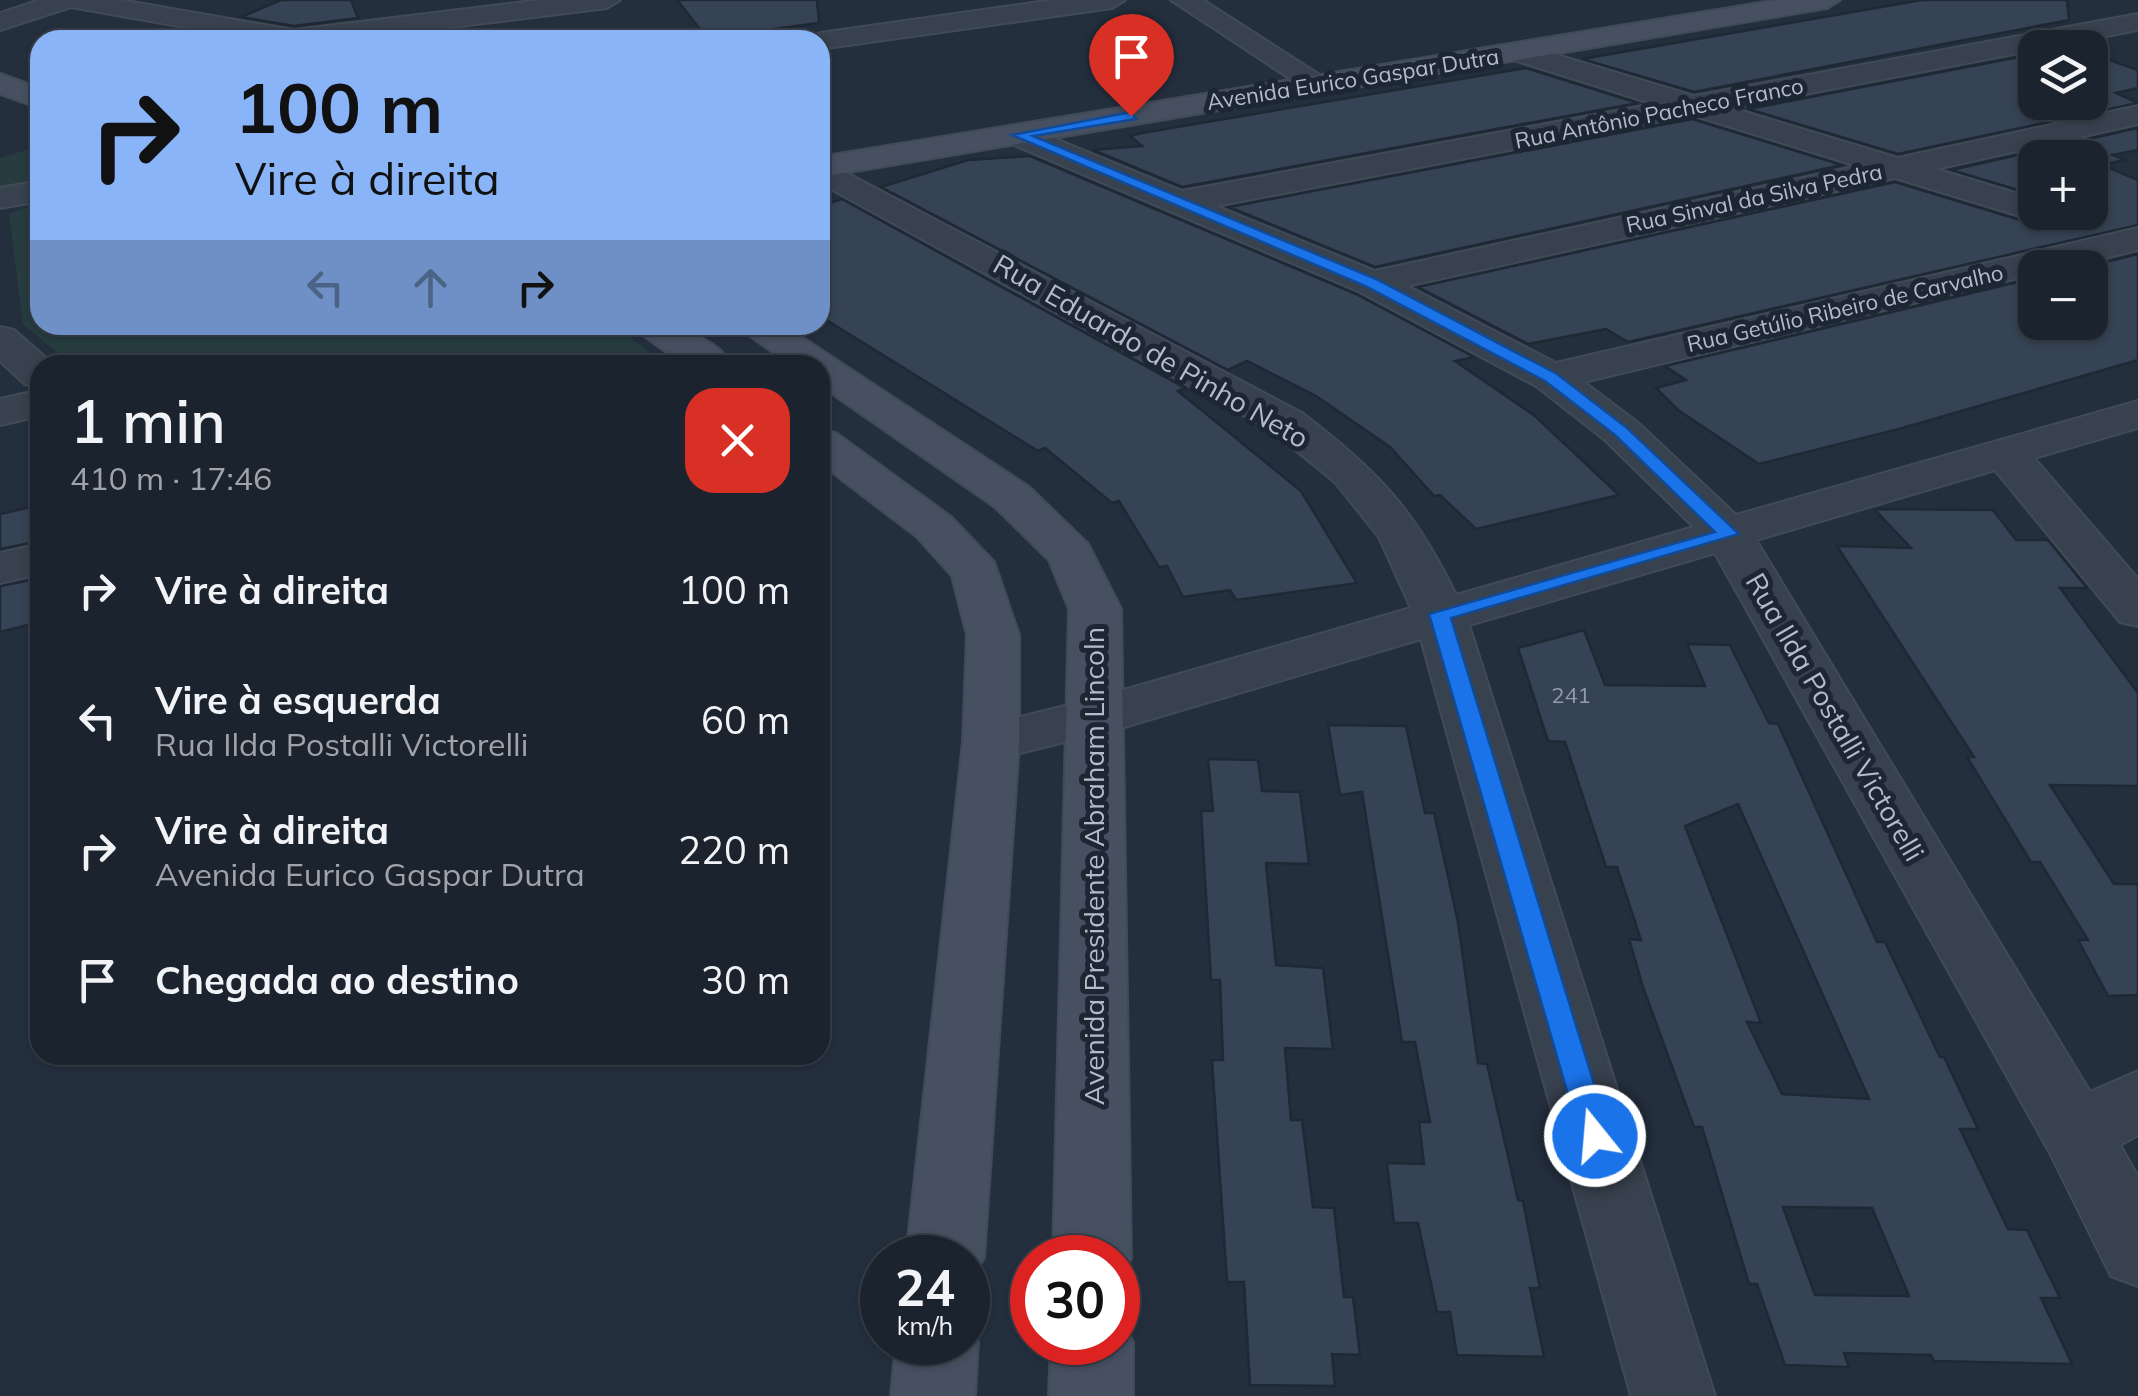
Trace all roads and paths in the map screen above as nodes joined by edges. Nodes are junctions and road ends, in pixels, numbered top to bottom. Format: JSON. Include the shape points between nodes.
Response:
{"nodes":[{"id":1,"x":70,"y":0,"type":"edge"},
{"id":2,"x":510,"y":0,"type":"edge"},
{"id":3,"x":607,"y":0,"type":"edge"},
{"id":4,"x":1112,"y":0,"type":"edge"},
{"id":5,"x":1713,"y":0,"type":"edge"},
{"id":6,"x":1827,"y":0,"type":"edge"},
{"id":7,"x":1191,"y":1,"type":"edge"},
{"id":8,"x":555,"y":7,"type":"junction"},
{"id":9,"x":1746,"y":13,"type":"junction"},
{"id":10,"x":0,"y":22,"type":"edge"},
{"id":11,"x":2138,"y":22,"type":"edge"},
{"id":12,"x":237,"y":30,"type":"edge"},
{"id":13,"x":362,"y":30,"type":"edge"},
{"id":14,"x":830,"y":41,"type":"edge"},
{"id":15,"x":1517,"y":52,"type":"junction"},
{"id":16,"x":1292,"y":67,"type":"junction"},
{"id":17,"x":1320,"y":84,"type":"junction"},
{"id":18,"x":1698,"y":106,"type":"junction"},
{"id":19,"x":2138,"y":115,"type":"edge"},
{"id":20,"x":1018,"y":135,"type":"junction"},
{"id":21,"x":830,"y":138,"type":"edge"},
{"id":22,"x":830,"y":166,"type":"edge"},
{"id":23,"x":1896,"y":167,"type":"junction"},
{"id":24,"x":830,"y":173,"type":"edge"},
{"id":25,"x":30,"y":192,"type":"edge"},
{"id":26,"x":0,"y":198,"type":"edge"},
{"id":27,"x":1180,"y":202,"type":"junction"},
{"id":28,"x":2018,"y":205,"type":"edge"},
{"id":29,"x":2102,"y":230,"type":"edge"},
{"id":30,"x":2136,"y":240,"type":"edge"},
{"id":31,"x":1370,"y":282,"type":"junction"},
{"id":32,"x":665,"y":335,"type":"edge"},
{"id":33,"x":771,"y":335,"type":"edge"},
{"id":34,"x":0,"y":340,"type":"edge"},
{"id":35,"x":696,"y":355,"type":"edge"},
{"id":36,"x":802,"y":355,"type":"edge"},
{"id":37,"x":30,"y":366,"type":"edge"},
{"id":38,"x":830,"y":373,"type":"edge"},
{"id":39,"x":1551,"y":377,"type":"junction"},
{"id":40,"x":30,"y":406,"type":"edge"},
{"id":41,"x":0,"y":412,"type":"edge"},
{"id":42,"x":2138,"y":414,"type":"edge"},
{"id":43,"x":830,"y":449,"type":"edge"},
{"id":44,"x":2006,"y":454,"type":"junction"},
{"id":45,"x":1729,"y":534,"type":"junction"},
{"id":46,"x":30,"y":560,"type":"edge"},
{"id":47,"x":0,"y":568,"type":"edge"},
{"id":48,"x":2138,"y":611,"type":"edge"},
{"id":49,"x":1440,"y":614,"type":"junction"},
{"id":50,"x":1094,"y":717,"type":"junction"},
{"id":51,"x":991,"y":742,"type":"junction"},
{"id":52,"x":2138,"y":1100,"type":"edge"},
{"id":53,"x":2077,"y":1134,"type":"junction"},
{"id":54,"x":947,"y":1235,"type":"edge"},
{"id":55,"x":1092,"y":1235,"type":"edge"},
{"id":56,"x":2138,"y":1252,"type":"edge"},
{"id":57,"x":935,"y":1365,"type":"edge"},
{"id":58,"x":1092,"y":1365,"type":"edge"},
{"id":59,"x":932,"y":1396,"type":"edge"},
{"id":60,"x":1091,"y":1396,"type":"edge"},
{"id":61,"x":1672,"y":1396,"type":"edge"}],
"edges":[{"from":1,"to":10,"type":"street"},
{"from":1,"to":12,"type":"street"},
{"from":2,"to":8,"type":"street"},
{"from":3,"to":8,"type":"street"},
{"from":4,"to":14,"type":"street"},
{"from":5,"to":9,"type":"street"},
{"from":5,"to":16,"type":"street","name":"Avenida Eurico Gaspar Dutra"},
{"from":6,"to":9,"type":"street","name":"Avenida Eurico Gaspar Dutra"},
{"from":7,"to":16,"type":"street"},
{"from":8,"to":13,"type":"street"},
{"from":9,"to":15,"type":"street","name":"Avenida Eurico Gaspar Dutra"},
{"from":11,"to":18,"type":"street","name":"Rua Antônio Pacheco Franco"},
{"from":15,"to":17,"type":"street","name":"Avenida Eurico Gaspar Dutra"},
{"from":15,"to":18,"type":"street"},
{"from":16,"to":17,"type":"street"},
{"from":16,"to":21,"type":"street","name":"Avenida Eurico Gaspar Dutra"},
{"from":17,"to":20,"type":"street","name":"Avenida Eurico Gaspar Dutra"},
{"from":18,"to":23,"type":"street"},
{"from":18,"to":27,"type":"street","name":"Rua Antônio Pacheco Franco"},
{"from":19,"to":23,"type":"street","name":"Rua Sinval da Silva Pedra"},
{"from":20,"to":22,"type":"street","name":"Avenida Eurico Gaspar Dutra"},
{"from":20,"to":27,"type":"street","name":"Rua Ilda Postalli Victorelli"},
{"from":23,"to":28,"type":"street"},
{"from":23,"to":31,"type":"street","name":"Rua Sinval da Silva Pedra"},
{"from":24,"to":49,"type":"street","name":"Rua Eduardo de Pinho Neto","via":[[1287,422],[1351,472],[1402,534]]},
{"from":25,"to":26,"type":"street"},
{"from":27,"to":31,"type":"street","name":"Rua Ilda Postalli Victorelli"},
{"from":29,"to":30,"type":"street"},
{"from":30,"to":39,"type":"street","name":"Rua Getúlio Ribeiro de Carvalho"},
{"from":31,"to":39,"type":"street","name":"Rua Ilda Postalli Victorelli"},
{"from":32,"to":35,"type":"street"},
{"from":33,"to":36,"type":"street","name":"Avenida Presidente Abraham Lincoln"},
{"from":34,"to":37,"type":"street"},
{"from":38,"to":50,"type":"street","name":"Avenida Presidente Abraham Lincoln","via":[[1012,497],[1071,554],[1095,609]]},
{"from":39,"to":45,"type":"street","name":"Rua Ilda Postalli Victorelli","via":[[1621,432]]},
{"from":40,"to":41,"type":"street"},
{"from":42,"to":44,"type":"street"},
{"from":43,"to":51,"type":"street","via":[[934,527],[976,573],[993,635]]},
{"from":44,"to":45,"type":"street"},
{"from":44,"to":48,"type":"street"},
{"from":45,"to":49,"type":"street"},
{"from":45,"to":53,"type":"street","name":"Rua Ilda Postalli Victorelli"},
{"from":46,"to":47,"type":"street"},
{"from":49,"to":50,"type":"street"},
{"from":49,"to":61,"type":"street","name":"Rua Eduardo de Pinho Neto"},
{"from":50,"to":51,"type":"street"},
{"from":50,"to":55,"type":"street","name":"Avenida Presidente Abraham Lincoln"},
{"from":51,"to":54,"type":"street"},
{"from":52,"to":53,"type":"street"},
{"from":53,"to":56,"type":"street","name":"Rua Ilda Postalli Victorelli"},
{"from":57,"to":59,"type":"street"},
{"from":58,"to":60,"type":"street"}]}
